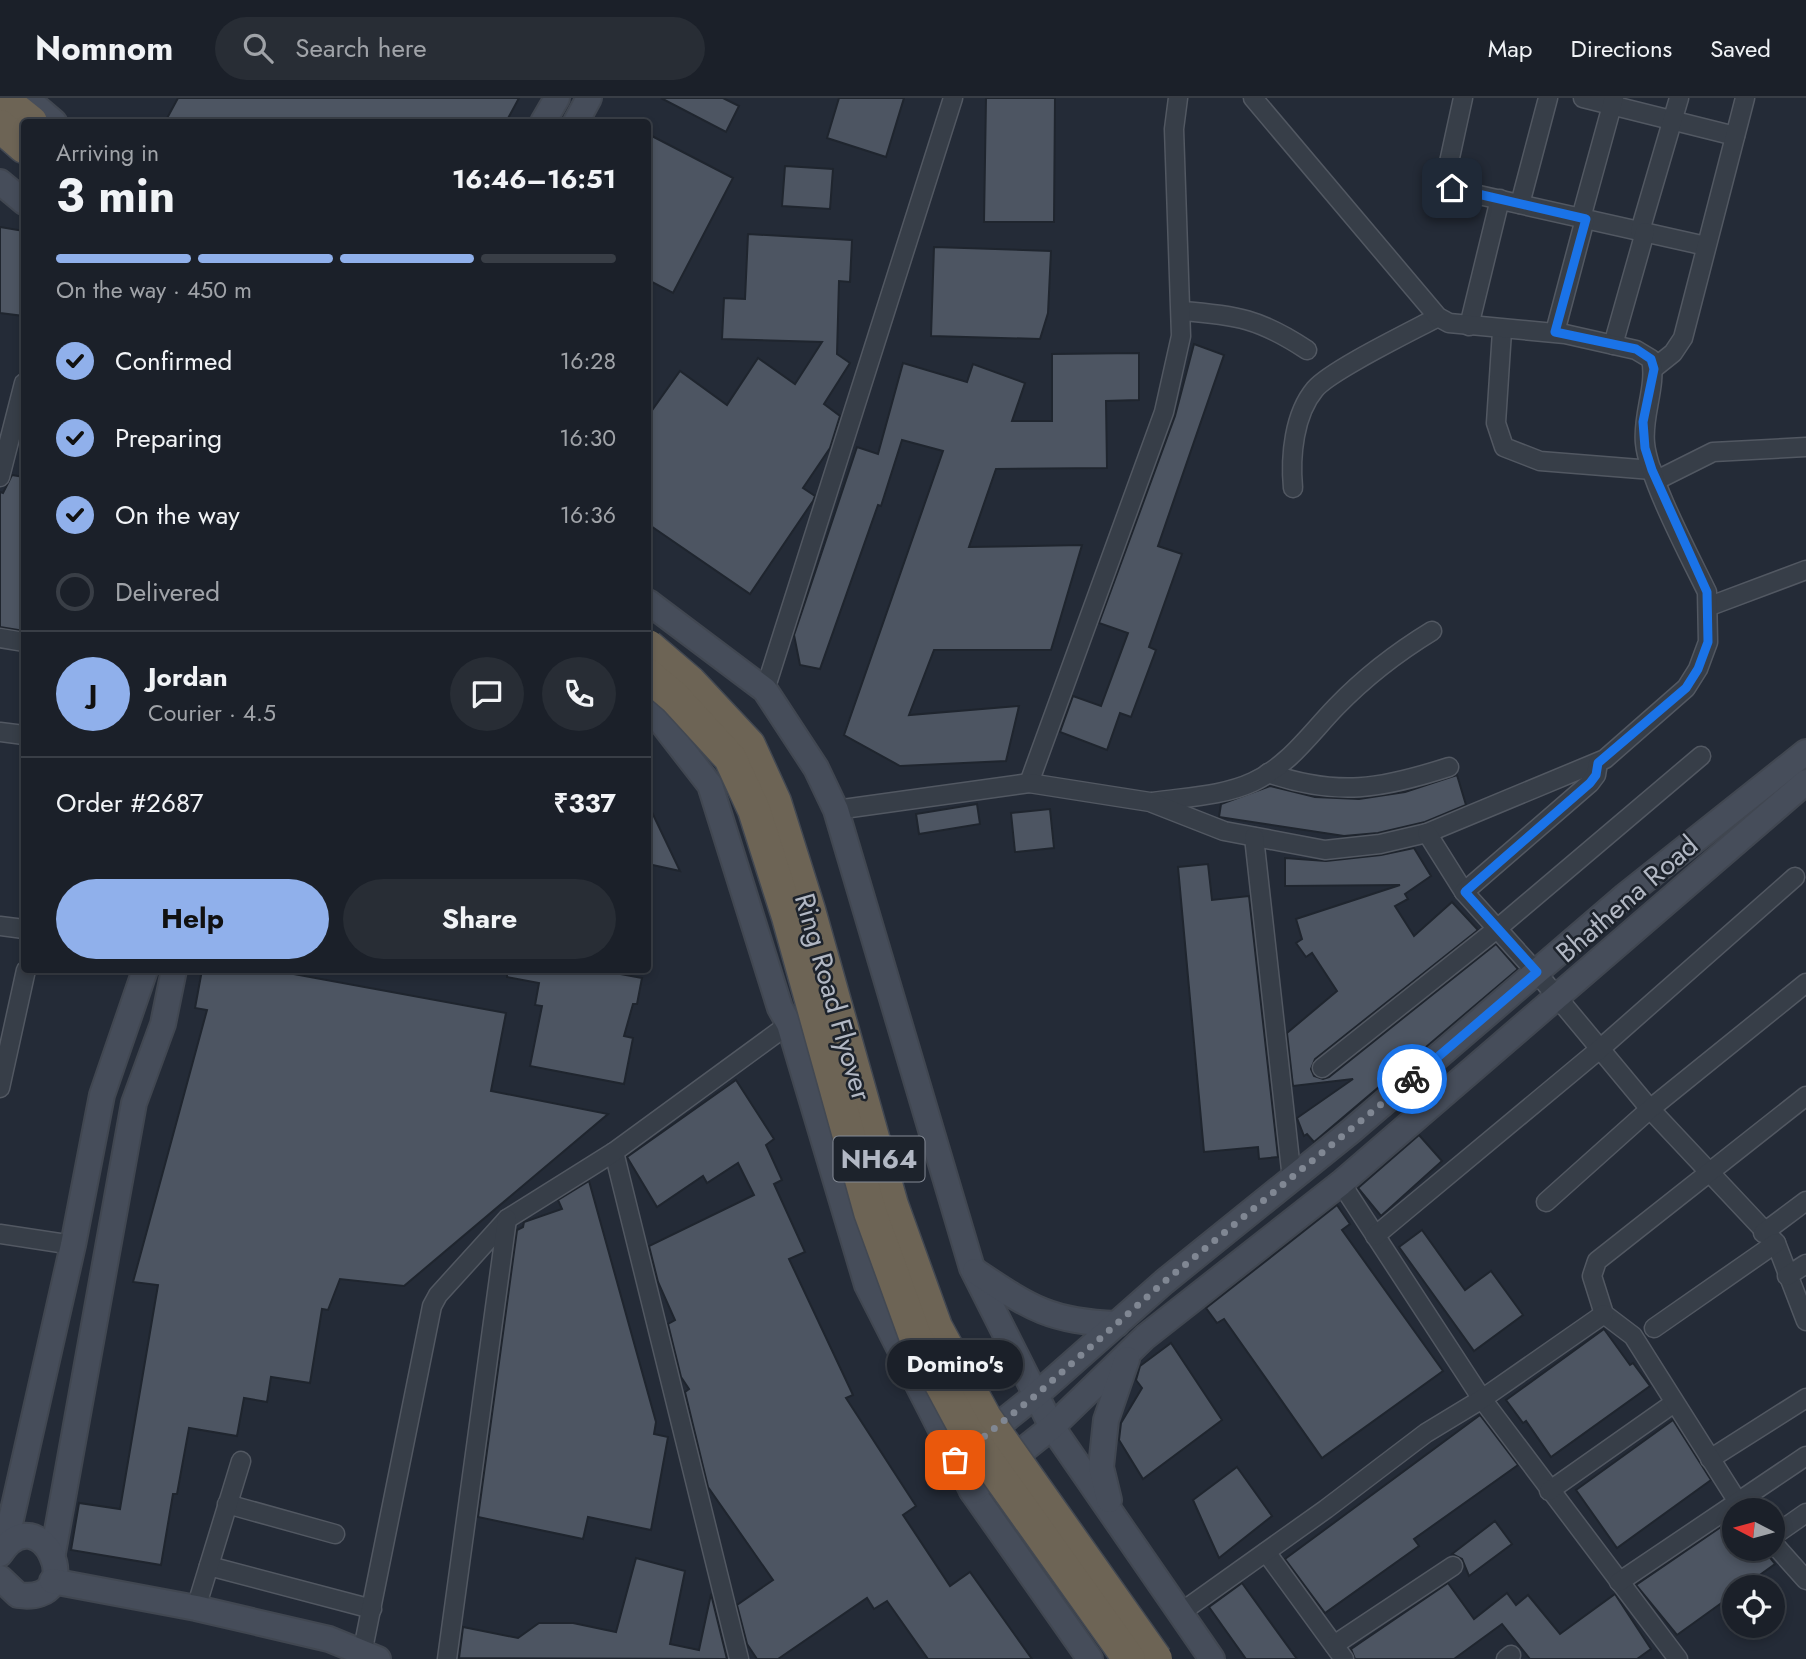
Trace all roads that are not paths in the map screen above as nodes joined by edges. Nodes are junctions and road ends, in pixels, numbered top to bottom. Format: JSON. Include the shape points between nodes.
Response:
{"nodes":[{"id":1,"x":1,"y":98,"type":"edge"},
{"id":2,"x":26,"y":98,"type":"edge"},
{"id":3,"x":556,"y":98,"type":"edge"},
{"id":4,"x":589,"y":98,"type":"edge"},
{"id":5,"x":953,"y":98,"type":"edge"},
{"id":6,"x":1178,"y":98,"type":"edge"},
{"id":7,"x":1253,"y":98,"type":"edge"},
{"id":8,"x":1464,"y":98,"type":"edge"},
{"id":9,"x":1548,"y":98,"type":"edge"},
{"id":10,"x":1583,"y":98,"type":"edge"},
{"id":11,"x":1679,"y":98,"type":"edge"},
{"id":12,"x":1745,"y":98,"type":"edge"},
{"id":13,"x":1613,"y":102,"type":"edge"},
{"id":14,"x":27,"y":119,"type":"edge"},
{"id":15,"x":50,"y":119,"type":"edge"},
{"id":16,"x":545,"y":119,"type":"edge"},
{"id":17,"x":578,"y":119,"type":"edge"},
{"id":18,"x":1672,"y":120,"type":"junction"},
{"id":19,"x":0,"y":126,"type":"edge"},
{"id":20,"x":1735,"y":136,"type":"junction"},
{"id":21,"x":21,"y":144,"type":"edge"},
{"id":22,"x":0,"y":182,"type":"edge"},
{"id":23,"x":21,"y":200,"type":"edge"},
{"id":24,"x":1500,"y":200,"type":"junction"},
{"id":25,"x":1520,"y":204,"type":"junction"},
{"id":26,"x":1583,"y":218,"type":"junction"},
{"id":27,"x":1643,"y":232,"type":"junction"},
{"id":28,"x":1706,"y":246,"type":"junction"},
{"id":29,"x":1181,"y":312,"type":"junction"},
{"id":30,"x":1438,"y":317,"type":"junction"},
{"id":31,"x":1469,"y":326,"type":"junction"},
{"id":32,"x":1502,"y":331,"type":"junction"},
{"id":33,"x":1555,"y":332,"type":"junction"},
{"id":34,"x":1613,"y":345,"type":"junction"},
{"id":35,"x":1307,"y":350,"type":"dead end"},
{"id":36,"x":1654,"y":369,"type":"junction"},
{"id":37,"x":21,"y":390,"type":"edge"},
{"id":38,"x":6,"y":426,"type":"edge"},
{"id":39,"x":1806,"y":447,"type":"edge"},
{"id":40,"x":1654,"y":475,"type":"junction"},
{"id":41,"x":0,"y":477,"type":"edge"},
{"id":42,"x":1293,"y":488,"type":"dead end"},
{"id":43,"x":1806,"y":570,"type":"edge"},
{"id":44,"x":651,"y":604,"type":"edge"},
{"id":45,"x":1710,"y":606,"type":"junction"},
{"id":46,"x":1432,"y":631,"type":"dead end"},
{"id":47,"x":0,"y":638,"type":"edge"},
{"id":48,"x":21,"y":642,"type":"edge"},
{"id":49,"x":651,"y":648,"type":"edge"},
{"id":50,"x":651,"y":678,"type":"edge"},
{"id":51,"x":765,"y":690,"type":"junction"},
{"id":52,"x":651,"y":709,"type":"edge"},
{"id":53,"x":0,"y":732,"type":"edge"},
{"id":54,"x":21,"y":735,"type":"edge"},
{"id":55,"x":1805,"y":752,"type":"edge"},
{"id":56,"x":1701,"y":756,"type":"dead end"},
{"id":57,"x":1598,"y":763,"type":"junction"},
{"id":58,"x":1449,"y":767,"type":"dead end"},
{"id":59,"x":1269,"y":773,"type":"junction"},
{"id":60,"x":1806,"y":782,"type":"edge"},
{"id":61,"x":1029,"y":783,"type":"junction"},
{"id":62,"x":1796,"y":799,"type":"edge"},
{"id":63,"x":1150,"y":802,"type":"junction"},
{"id":64,"x":836,"y":810,"type":"junction"},
{"id":65,"x":1427,"y":832,"type":"junction"},
{"id":66,"x":1254,"y":837,"type":"junction"},
{"id":67,"x":1795,"y":877,"type":"dead end"},
{"id":68,"x":1465,"y":892,"type":"junction"},
{"id":69,"x":0,"y":926,"type":"edge"},
{"id":70,"x":1498,"y":928,"type":"junction"},
{"id":71,"x":21,"y":929,"type":"edge"},
{"id":72,"x":1537,"y":972,"type":"junction"},
{"id":73,"x":25,"y":973,"type":"edge"},
{"id":74,"x":144,"y":973,"type":"edge"},
{"id":75,"x":173,"y":973,"type":"edge"},
{"id":76,"x":1806,"y":983,"type":"edge"},
{"id":77,"x":1558,"y":999,"type":"junction"},
{"id":78,"x":789,"y":1024,"type":"junction"},
{"id":79,"x":1601,"y":1048,"type":"junction"},
{"id":80,"x":1322,"y":1068,"type":"dead end"},
{"id":81,"x":1,"y":1078,"type":"edge"},
{"id":82,"x":1806,"y":1096,"type":"edge"},
{"id":83,"x":1650,"y":1109,"type":"junction"},
{"id":84,"x":614,"y":1152,"type":"junction"},
{"id":85,"x":1709,"y":1172,"type":"junction"},
{"id":86,"x":1292,"y":1179,"type":"junction"},
{"id":87,"x":1341,"y":1183,"type":"junction"},
{"id":88,"x":1806,"y":1201,"type":"edge"},
{"id":89,"x":1546,"y":1202,"type":"dead end"},
{"id":90,"x":507,"y":1219,"type":"junction"},
{"id":91,"x":0,"y":1234,"type":"edge"},
{"id":92,"x":1375,"y":1236,"type":"junction"},
{"id":93,"x":1769,"y":1238,"type":"junction"},
{"id":94,"x":73,"y":1245,"type":"junction"},
{"id":95,"x":1806,"y":1264,"type":"edge"},
{"id":96,"x":972,"y":1268,"type":"junction"},
{"id":97,"x":1787,"y":1276,"type":"junction"},
{"id":98,"x":1604,"y":1314,"type":"junction"},
{"id":99,"x":1806,"y":1321,"type":"edge"},
{"id":100,"x":1117,"y":1324,"type":"junction"},
{"id":101,"x":1654,"y":1328,"type":"dead end"},
{"id":102,"x":1130,"y":1352,"type":"junction"},
{"id":103,"x":1036,"y":1395,"type":"junction"},
{"id":104,"x":1806,"y":1398,"type":"edge"},
{"id":105,"x":1482,"y":1399,"type":"junction"},
{"id":106,"x":1674,"y":1403,"type":"junction"},
{"id":107,"x":1052,"y":1427,"type":"junction"},
{"id":108,"x":1806,"y":1456,"type":"edge"},
{"id":109,"x":1710,"y":1458,"type":"junction"},
{"id":110,"x":955,"y":1460,"type":"junction"},
{"id":111,"x":241,"y":1461,"type":"dead end"},
{"id":112,"x":1549,"y":1490,"type":"junction"},
{"id":113,"x":972,"y":1491,"type":"junction"},
{"id":114,"x":1734,"y":1498,"type":"edge"},
{"id":115,"x":1752,"y":1498,"type":"edge"},
{"id":116,"x":228,"y":1504,"type":"junction"},
{"id":117,"x":1806,"y":1513,"type":"edge"},
{"id":118,"x":1113,"y":1514,"type":"junction"},
{"id":119,"x":1722,"y":1518,"type":"edge"},
{"id":120,"x":1785,"y":1528,"type":"edge"},
{"id":121,"x":335,"y":1534,"type":"dead end"},
{"id":122,"x":2,"y":1550,"type":"edge"},
{"id":123,"x":1266,"y":1552,"type":"junction"},
{"id":124,"x":53,"y":1553,"type":"junction"},
{"id":125,"x":1785,"y":1555,"type":"edge"},
{"id":126,"x":209,"y":1566,"type":"junction"},
{"id":127,"x":1452,"y":1566,"type":"dead end"},
{"id":128,"x":1803,"y":1572,"type":"edge"},
{"id":129,"x":0,"y":1578,"type":"edge"},
{"id":130,"x":52,"y":1581,"type":"junction"},
{"id":131,"x":1619,"y":1582,"type":"junction"},
{"id":132,"x":196,"y":1608,"type":"junction"},
{"id":133,"x":372,"y":1609,"type":"junction"},
{"id":134,"x":1180,"y":1613,"type":"junction"},
{"id":135,"x":1339,"y":1652,"type":"edge"},
{"id":136,"x":363,"y":1657,"type":"edge"},
{"id":137,"x":447,"y":1659,"type":"edge"},
{"id":138,"x":739,"y":1659,"type":"edge"},
{"id":139,"x":1090,"y":1659,"type":"edge"},
{"id":140,"x":1129,"y":1659,"type":"edge"},
{"id":141,"x":1156,"y":1659,"type":"edge"},
{"id":142,"x":1212,"y":1659,"type":"edge"},
{"id":143,"x":1678,"y":1659,"type":"edge"}],
"edges":[{"from":1,"to":14,"type":"highway"},
{"from":2,"to":15,"type":"street"},
{"from":3,"to":16,"type":"street"},
{"from":4,"to":17,"type":"street"},
{"from":5,"to":51,"type":"street"},
{"from":6,"to":29,"type":"street","via":[[1174,129]]},
{"from":7,"to":30,"type":"street"},
{"from":8,"to":24,"type":"street","via":[[1448,184]]},
{"from":9,"to":25,"type":"street"},
{"from":10,"to":13,"type":"street"},
{"from":11,"to":18,"type":"street"},
{"from":12,"to":20,"type":"street"},
{"from":13,"to":18,"type":"street"},
{"from":13,"to":26,"type":"street"},
{"from":18,"to":20,"type":"street"},
{"from":18,"to":27,"type":"street"},
{"from":19,"to":21,"type":"highway"},
{"from":20,"to":28,"type":"street"},
{"from":22,"to":23,"type":"street"},
{"from":24,"to":25,"type":"street"},
{"from":24,"to":31,"type":"street"},
{"from":25,"to":26,"type":"street"},
{"from":26,"to":27,"type":"street"},
{"from":26,"to":33,"type":"street"},
{"from":27,"to":28,"type":"street"},
{"from":27,"to":34,"type":"street"},
{"from":28,"to":36,"type":"street","via":[[1684,338]]},
{"from":29,"to":35,"type":"street","via":[[1247,318],[1276,329]]},
{"from":29,"to":61,"type":"street","via":[[1176,368],[1164,412]]},
{"from":30,"to":31,"type":"street"},
{"from":30,"to":42,"type":"street","via":[[1315,389],[1293,447]]},
{"from":31,"to":32,"type":"street"},
{"from":32,"to":33,"type":"street"},
{"from":32,"to":40,"type":"street","via":[[1496,423],[1504,447],[1540,461]]},
{"from":33,"to":34,"type":"street"},
{"from":34,"to":36,"type":"street","via":[[1644,353]]},
{"from":36,"to":40,"type":"street","via":[[1643,422]]},
{"from":37,"to":38,"type":"street"},
{"from":38,"to":41,"type":"street"},
{"from":39,"to":40,"type":"street","via":[[1713,452]]},
{"from":40,"to":45,"type":"street"},
{"from":43,"to":45,"type":"street"},
{"from":44,"to":51,"type":"street"},
{"from":45,"to":57,"type":"street","via":[[1708,642],[1686,688]]},
{"from":46,"to":59,"type":"street","via":[[1384,660],[1286,763]]},
{"from":47,"to":48,"type":"street"},
{"from":49,"to":141,"type":"highway","name":"Ring Road Flyover","number":"NH64","bridge":true,"via":[[690,681],[749,745],[775,802],[892,1205],[936,1326],[985,1417]]},
{"from":50,"to":140,"type":"highway","name":"Ring Road Flyover","number":"NH64","bridge":true,"via":[[730,758],[754,810],[870,1212],[915,1336],[965,1429]]},
{"from":51,"to":64,"type":"street","via":[[816,768]]},
{"from":52,"to":78,"type":"street","via":[[710,785],[780,1008]]},
{"from":53,"to":54,"type":"street"},
{"from":55,"to":72,"type":"street"},
{"from":56,"to":70,"type":"street"},
{"from":57,"to":65,"type":"street"},
{"from":57,"to":68,"type":"street","via":[[1590,783]]},
{"from":58,"to":59,"type":"street","via":[[1395,784],[1344,789],[1297,783]]},
{"from":59,"to":63,"type":"street","via":[[1219,792]]},
{"from":60,"to":62,"type":"street","name":"Bhathena Road"},
{"from":61,"to":63,"type":"street"},
{"from":61,"to":64,"type":"street"},
{"from":62,"to":77,"type":"street","name":"Bhathena Road"},
{"from":63,"to":66,"type":"street","via":[[1223,831]]},
{"from":64,"to":96,"type":"street"},
{"from":65,"to":66,"type":"street","via":[[1380,844],[1325,850]]},
{"from":65,"to":68,"type":"street"},
{"from":66,"to":86,"type":"street"},
{"from":67,"to":79,"type":"street"},
{"from":68,"to":70,"type":"street"},
{"from":69,"to":71,"type":"street"},
{"from":70,"to":72,"type":"street"},
{"from":70,"to":80,"type":"street"},
{"from":72,"to":77,"type":"street"},
{"from":72,"to":86,"type":"street"},
{"from":73,"to":81,"type":"street"},
{"from":74,"to":94,"type":"street","via":[[102,1096]]},
{"from":75,"to":124,"type":"street","via":[[163,1024],[134,1103]]},
{"from":76,"to":83,"type":"street"},
{"from":77,"to":79,"type":"street"},
{"from":77,"to":87,"type":"street","name":"Bhathena Road"},
{"from":78,"to":84,"type":"street"},
{"from":78,"to":110,"type":"street","via":[[867,1285]]},
{"from":79,"to":83,"type":"street"},
{"from":79,"to":92,"type":"street"},
{"from":82,"to":85,"type":"street"},
{"from":83,"to":85,"type":"street"},
{"from":83,"to":89,"type":"street"},
{"from":84,"to":90,"type":"street"},
{"from":84,"to":138,"type":"street"},
{"from":85,"to":93,"type":"street"},
{"from":85,"to":98,"type":"street","via":[[1597,1262],[1592,1276]]},
{"from":86,"to":100,"type":"street"},
{"from":87,"to":92,"type":"street"},
{"from":87,"to":102,"type":"street","name":"Bhathena Road"},
{"from":88,"to":93,"type":"street"},
{"from":90,"to":133,"type":"street","via":[[432,1306]]},
{"from":90,"to":137,"type":"street"},
{"from":91,"to":94,"type":"street"},
{"from":92,"to":105,"type":"street"},
{"from":93,"to":97,"type":"street"},
{"from":93,"to":101,"type":"street"},
{"from":94,"to":122,"type":"street"},
{"from":95,"to":97,"type":"street"},
{"from":96,"to":100,"type":"street","via":[[1038,1312]]},
{"from":96,"to":103,"type":"street"},
{"from":97,"to":99,"type":"street"},
{"from":98,"to":105,"type":"street"},
{"from":98,"to":106,"type":"street","via":[[1633,1336]]},
{"from":100,"to":103,"type":"street"},
{"from":102,"to":107,"type":"street","name":"Bhathena Road"},
{"from":102,"to":118,"type":"street","via":[[1106,1419],[1101,1467]]},
{"from":103,"to":107,"type":"street"},
{"from":103,"to":110,"type":"street"},
{"from":104,"to":109,"type":"street"},
{"from":105,"to":112,"type":"street"},
{"from":105,"to":123,"type":"street","via":[[1426,1433]]},
{"from":106,"to":109,"type":"street"},
{"from":106,"to":112,"type":"street"},
{"from":107,"to":113,"type":"street","name":"Bhathena Road"},
{"from":107,"to":118,"type":"street"},
{"from":108,"to":115,"type":"street"},
{"from":109,"to":114,"type":"street"},
{"from":110,"to":113,"type":"street"},
{"from":111,"to":116,"type":"street"},
{"from":112,"to":131,"type":"street"},
{"from":113,"to":139,"type":"street"},
{"from":116,"to":121,"type":"street"},
{"from":116,"to":126,"type":"street"},
{"from":117,"to":120,"type":"street"},
{"from":118,"to":134,"type":"street"},
{"from":119,"to":131,"type":"street"},
{"from":122,"to":124,"type":"street","via":[[21,1537],[31,1537]]},
{"from":123,"to":134,"type":"street"},
{"from":123,"to":135,"type":"street"},
{"from":124,"to":130,"type":"street","via":[[56,1572]]},
{"from":125,"to":128,"type":"street"},
{"from":126,"to":132,"type":"street"},
{"from":126,"to":133,"type":"street"},
{"from":127,"to":135,"type":"street"},
{"from":129,"to":130,"type":"street","via":[[9,1590],[28,1596],[38,1594]]},
{"from":130,"to":132,"type":"street"},
{"from":131,"to":143,"type":"street"},
{"from":132,"to":136,"type":"street","via":[[330,1639]]},
{"from":133,"to":136,"type":"street"},
{"from":134,"to":142,"type":"street"}]}
